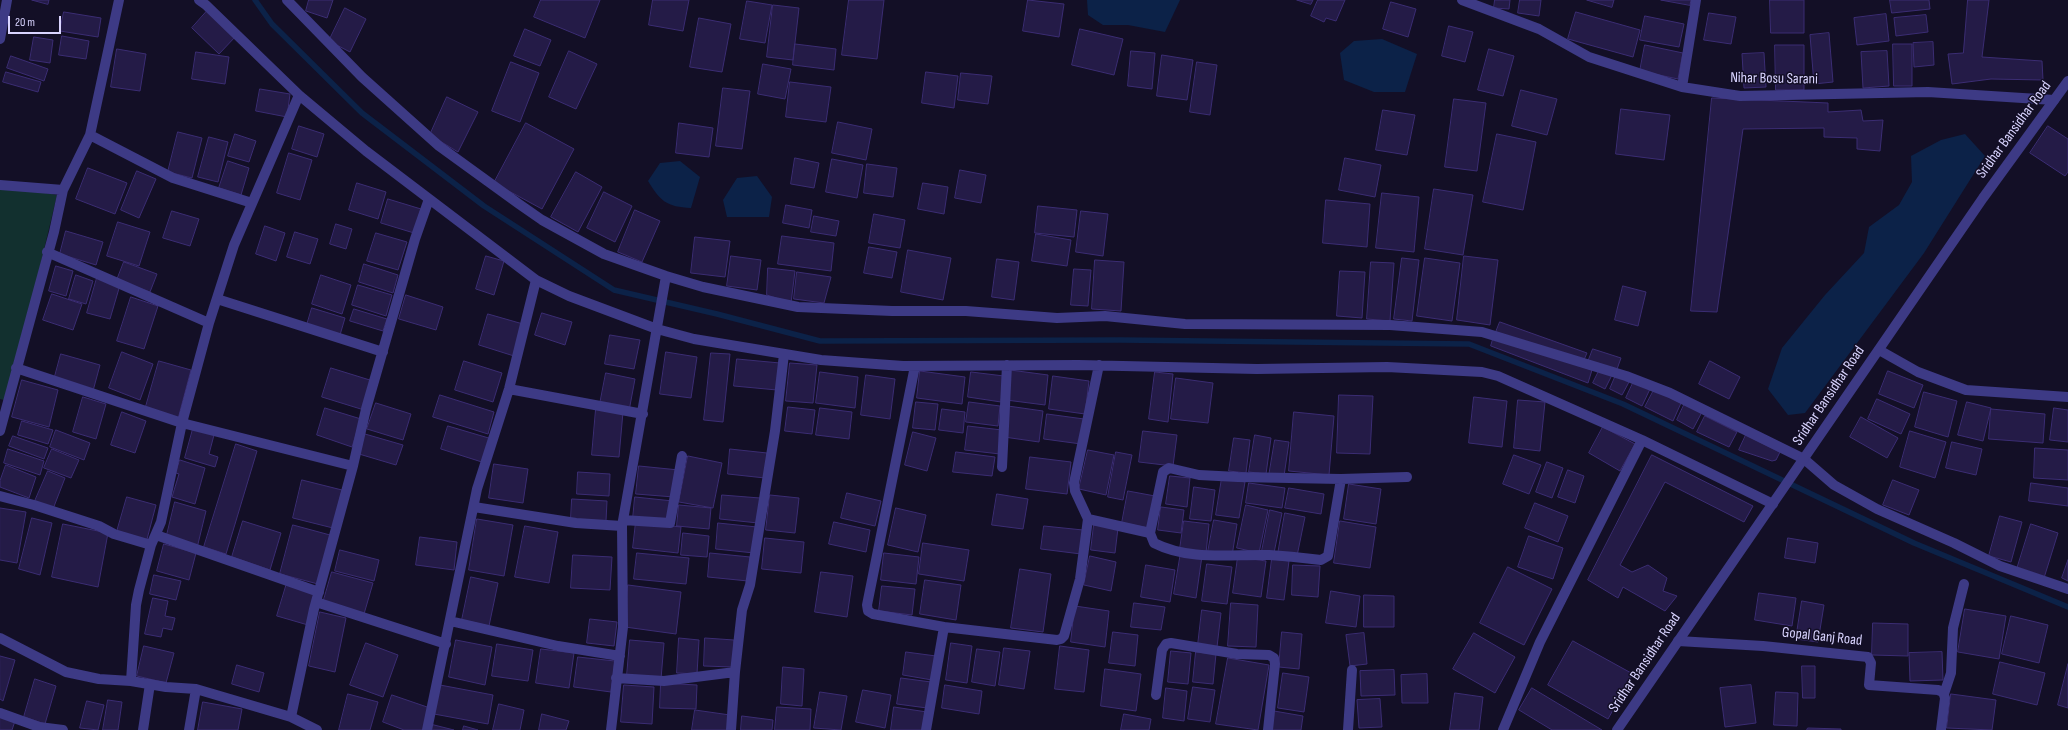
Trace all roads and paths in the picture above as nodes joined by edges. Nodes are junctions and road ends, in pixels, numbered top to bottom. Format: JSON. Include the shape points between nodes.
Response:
{"nodes":[{"id":1,"x":7,"y":0,"type":"edge"},
{"id":2,"x":119,"y":0,"type":"edge"},
{"id":3,"x":199,"y":0,"type":"edge"},
{"id":4,"x":287,"y":0,"type":"edge"},
{"id":5,"x":1462,"y":0,"type":"edge"},
{"id":6,"x":1696,"y":0,"type":"edge"},
{"id":7,"x":0,"y":39,"type":"edge"},
{"id":8,"x":2068,"y":81,"type":"edge"},
{"id":9,"x":1682,"y":87,"type":"junction"},
{"id":10,"x":299,"y":95,"type":"junction"},
{"id":11,"x":2054,"y":100,"type":"junction"},
{"id":12,"x":90,"y":135,"type":"junction"},
{"id":13,"x":0,"y":185,"type":"edge"},
{"id":14,"x":63,"y":190,"type":"junction"},
{"id":15,"x":429,"y":199,"type":"junction"},
{"id":16,"x":252,"y":203,"type":"junction"},
{"id":17,"x":47,"y":252,"type":"junction"},
{"id":18,"x":666,"y":276,"type":"junction"},
{"id":19,"x":536,"y":280,"type":"junction"},
{"id":20,"x":217,"y":299,"type":"junction"},
{"id":21,"x":209,"y":323,"type":"junction"},
{"id":22,"x":657,"y":329,"type":"junction"},
{"id":23,"x":1879,"y":350,"type":"junction"},
{"id":24,"x":383,"y":352,"type":"junction"},
{"id":25,"x":784,"y":354,"type":"junction"},
{"id":26,"x":1007,"y":365,"type":"junction"},
{"id":27,"x":1099,"y":365,"type":"junction"},
{"id":28,"x":915,"y":366,"type":"junction"},
{"id":29,"x":16,"y":368,"type":"junction"},
{"id":30,"x":509,"y":389,"type":"junction"},
{"id":31,"x":2068,"y":397,"type":"edge"},
{"id":32,"x":3,"y":407,"type":"edge"},
{"id":33,"x":643,"y":414,"type":"junction"},
{"id":34,"x":182,"y":423,"type":"junction"},
{"id":35,"x":0,"y":431,"type":"edge"},
{"id":36,"x":1642,"y":440,"type":"junction"},
{"id":37,"x":682,"y":456,"type":"dead end"},
{"id":38,"x":1804,"y":459,"type":"junction"},
{"id":39,"x":353,"y":466,"type":"junction"},
{"id":40,"x":1002,"y":467,"type":"dead end"},
{"id":41,"x":1407,"y":477,"type":"dead end"},
{"id":42,"x":1341,"y":479,"type":"junction"},
{"id":43,"x":0,"y":496,"type":"edge"},
{"id":44,"x":1773,"y":504,"type":"junction"},
{"id":45,"x":474,"y":507,"type":"junction"},
{"id":46,"x":1088,"y":519,"type":"junction"},
{"id":47,"x":623,"y":523,"type":"junction"},
{"id":48,"x":1150,"y":533,"type":"junction"},
{"id":49,"x":156,"y":535,"type":"junction"},
{"id":50,"x":151,"y":545,"type":"junction"},
{"id":51,"x":1964,"y":584,"type":"dead end"},
{"id":52,"x":2068,"y":589,"type":"edge"},
{"id":53,"x":319,"y":592,"type":"junction"},
{"id":54,"x":316,"y":602,"type":"junction"},
{"id":55,"x":450,"y":621,"type":"junction"},
{"id":56,"x":944,"y":627,"type":"junction"},
{"id":57,"x":0,"y":638,"type":"edge"},
{"id":58,"x":1678,"y":641,"type":"junction"},
{"id":59,"x":446,"y":644,"type":"junction"},
{"id":60,"x":620,"y":656,"type":"junction"},
{"id":61,"x":1352,"y":670,"type":"dead end"},
{"id":62,"x":735,"y":672,"type":"junction"},
{"id":63,"x":616,"y":678,"type":"junction"},
{"id":64,"x":132,"y":681,"type":"junction"},
{"id":65,"x":150,"y":684,"type":"junction"},
{"id":66,"x":196,"y":689,"type":"junction"},
{"id":67,"x":1944,"y":694,"type":"junction"},
{"id":68,"x":1156,"y":695,"type":"dead end"},
{"id":69,"x":0,"y":713,"type":"edge"},
{"id":70,"x":291,"y":717,"type":"junction"},
{"id":71,"x":63,"y":730,"type":"edge"},
{"id":72,"x":143,"y":730,"type":"edge"},
{"id":73,"x":189,"y":730,"type":"edge"},
{"id":74,"x":317,"y":730,"type":"edge"},
{"id":75,"x":427,"y":730,"type":"edge"},
{"id":76,"x":611,"y":730,"type":"edge"},
{"id":77,"x":731,"y":730,"type":"edge"},
{"id":78,"x":926,"y":730,"type":"edge"},
{"id":79,"x":1268,"y":730,"type":"edge"},
{"id":80,"x":1348,"y":730,"type":"edge"},
{"id":81,"x":1503,"y":730,"type":"edge"},
{"id":82,"x":1617,"y":730,"type":"edge"},
{"id":83,"x":1941,"y":730,"type":"edge"}],
"edges":[{"from":1,"to":7,"type":"street"},
{"from":2,"to":12,"type":"street"},
{"from":3,"to":10,"type":"street"},
{"from":4,"to":18,"type":"street","via":[[362,77],[439,146],[506,195],[542,220],[604,254]]},
{"from":5,"to":9,"type":"street","name":"Nihar Bosu Sarani","via":[[1539,29],[1589,57]]},
{"from":6,"to":9,"type":"street"},
{"from":8,"to":11,"type":"street","name":"Sridhar Bansidhar Road"},
{"from":9,"to":11,"type":"street","name":"Nihar Bosu Sarani","via":[[1740,96],[1928,92]]},
{"from":10,"to":15,"type":"street"},
{"from":10,"to":16,"type":"street"},
{"from":11,"to":23,"type":"street","name":"Sridhar Bansidhar Road"},
{"from":12,"to":14,"type":"street"},
{"from":12,"to":16,"type":"street","via":[[173,178]]},
{"from":13,"to":14,"type":"street"},
{"from":14,"to":17,"type":"street"},
{"from":15,"to":19,"type":"street"},
{"from":15,"to":24,"type":"street"},
{"from":16,"to":20,"type":"street","via":[[234,245]]},
{"from":17,"to":21,"type":"street"},
{"from":17,"to":29,"type":"street"},
{"from":18,"to":22,"type":"street"},
{"from":18,"to":38,"type":"street","via":[[798,307],[966,311],[1057,318],[1105,316],[1185,324],[1390,325],[1482,332],[1626,376],[1670,393]]},
{"from":19,"to":22,"type":"street","via":[[569,296]]},
{"from":19,"to":30,"type":"street"},
{"from":20,"to":21,"type":"street"},
{"from":20,"to":24,"type":"street"},
{"from":21,"to":34,"type":"street"},
{"from":22,"to":25,"type":"street","via":[[694,339]]},
{"from":22,"to":33,"type":"street"},
{"from":23,"to":31,"type":"street","via":[[1918,372],[1966,390]]},
{"from":23,"to":38,"type":"street","name":"Sridhar Bansidhar Road"},
{"from":24,"to":39,"type":"street"},
{"from":25,"to":28,"type":"street","via":[[821,360]]},
{"from":25,"to":62,"type":"street","via":[[775,431],[750,585],[742,610]]},
{"from":26,"to":27,"type":"street"},
{"from":26,"to":28,"type":"street"},
{"from":26,"to":40,"type":"street"},
{"from":27,"to":36,"type":"street","via":[[1257,369],[1387,367],[1482,372],[1498,376]]},
{"from":27,"to":46,"type":"street","via":[[1074,483]]},
{"from":28,"to":56,"type":"street","via":[[866,605],[872,614]]},
{"from":29,"to":32,"type":"street"},
{"from":29,"to":34,"type":"street"},
{"from":30,"to":33,"type":"street"},
{"from":30,"to":45,"type":"street","via":[[477,489]]},
{"from":32,"to":35,"type":"street"},
{"from":33,"to":47,"type":"street"},
{"from":34,"to":39,"type":"street"},
{"from":34,"to":49,"type":"street"},
{"from":36,"to":44,"type":"street"},
{"from":36,"to":81,"type":"street","via":[[1540,642]]},
{"from":37,"to":47,"type":"street","via":[[670,523]]},
{"from":38,"to":44,"type":"street","name":"Sridhar Bansidhar Road"},
{"from":38,"to":52,"type":"street","via":[[1834,485],[1877,509],[2000,566]]},
{"from":39,"to":53,"type":"street"},
{"from":41,"to":42,"type":"street"},
{"from":42,"to":48,"type":"street","via":[[1199,475],[1169,468],[1163,472]]},
{"from":42,"to":48,"type":"street","via":[[1328,556],[1321,560],[1268,555],[1209,555],[1165,548],[1154,543]]},
{"from":43,"to":50,"type":"street","via":[[99,526],[114,534]]},
{"from":44,"to":58,"type":"street","name":"Sridhar Bansidhar Road"},
{"from":45,"to":47,"type":"street","via":[[576,523]]},
{"from":45,"to":55,"type":"street"},
{"from":46,"to":48,"type":"street"},
{"from":46,"to":56,"type":"street","via":[[1080,579],[1062,639]]},
{"from":47,"to":60,"type":"street","via":[[623,627]]},
{"from":49,"to":50,"type":"street"},
{"from":49,"to":53,"type":"street"},
{"from":50,"to":64,"type":"street","via":[[136,605]]},
{"from":51,"to":67,"type":"street","via":[[1953,628],[1951,673]]},
{"from":53,"to":54,"type":"street"},
{"from":54,"to":59,"type":"street"},
{"from":54,"to":70,"type":"street"},
{"from":55,"to":59,"type":"street"},
{"from":55,"to":60,"type":"street","via":[[558,646]]},
{"from":56,"to":78,"type":"street"},
{"from":57,"to":64,"type":"street","via":[[66,672],[99,679]]},
{"from":58,"to":67,"type":"street","name":"Gopal Ganj Road","via":[[1763,646],[1868,657],[1871,664],[1869,685],[1938,690]]},
{"from":58,"to":82,"type":"street","name":"Sridhar Bansidhar Road"},
{"from":59,"to":75,"type":"street"},
{"from":60,"to":63,"type":"street"},
{"from":61,"to":80,"type":"street"},
{"from":62,"to":63,"type":"street","via":[[664,681]]},
{"from":62,"to":77,"type":"street"},
{"from":63,"to":76,"type":"street"},
{"from":64,"to":65,"type":"street"},
{"from":65,"to":66,"type":"street"},
{"from":65,"to":72,"type":"street"},
{"from":66,"to":70,"type":"street"},
{"from":66,"to":73,"type":"street"},
{"from":67,"to":83,"type":"street"},
{"from":68,"to":79,"type":"street","via":[[1162,650],[1166,644],[1237,654],[1269,655],[1274,658],[1275,664]]},
{"from":69,"to":71,"type":"street","via":[[39,727]]},
{"from":70,"to":74,"type":"street"}]}
